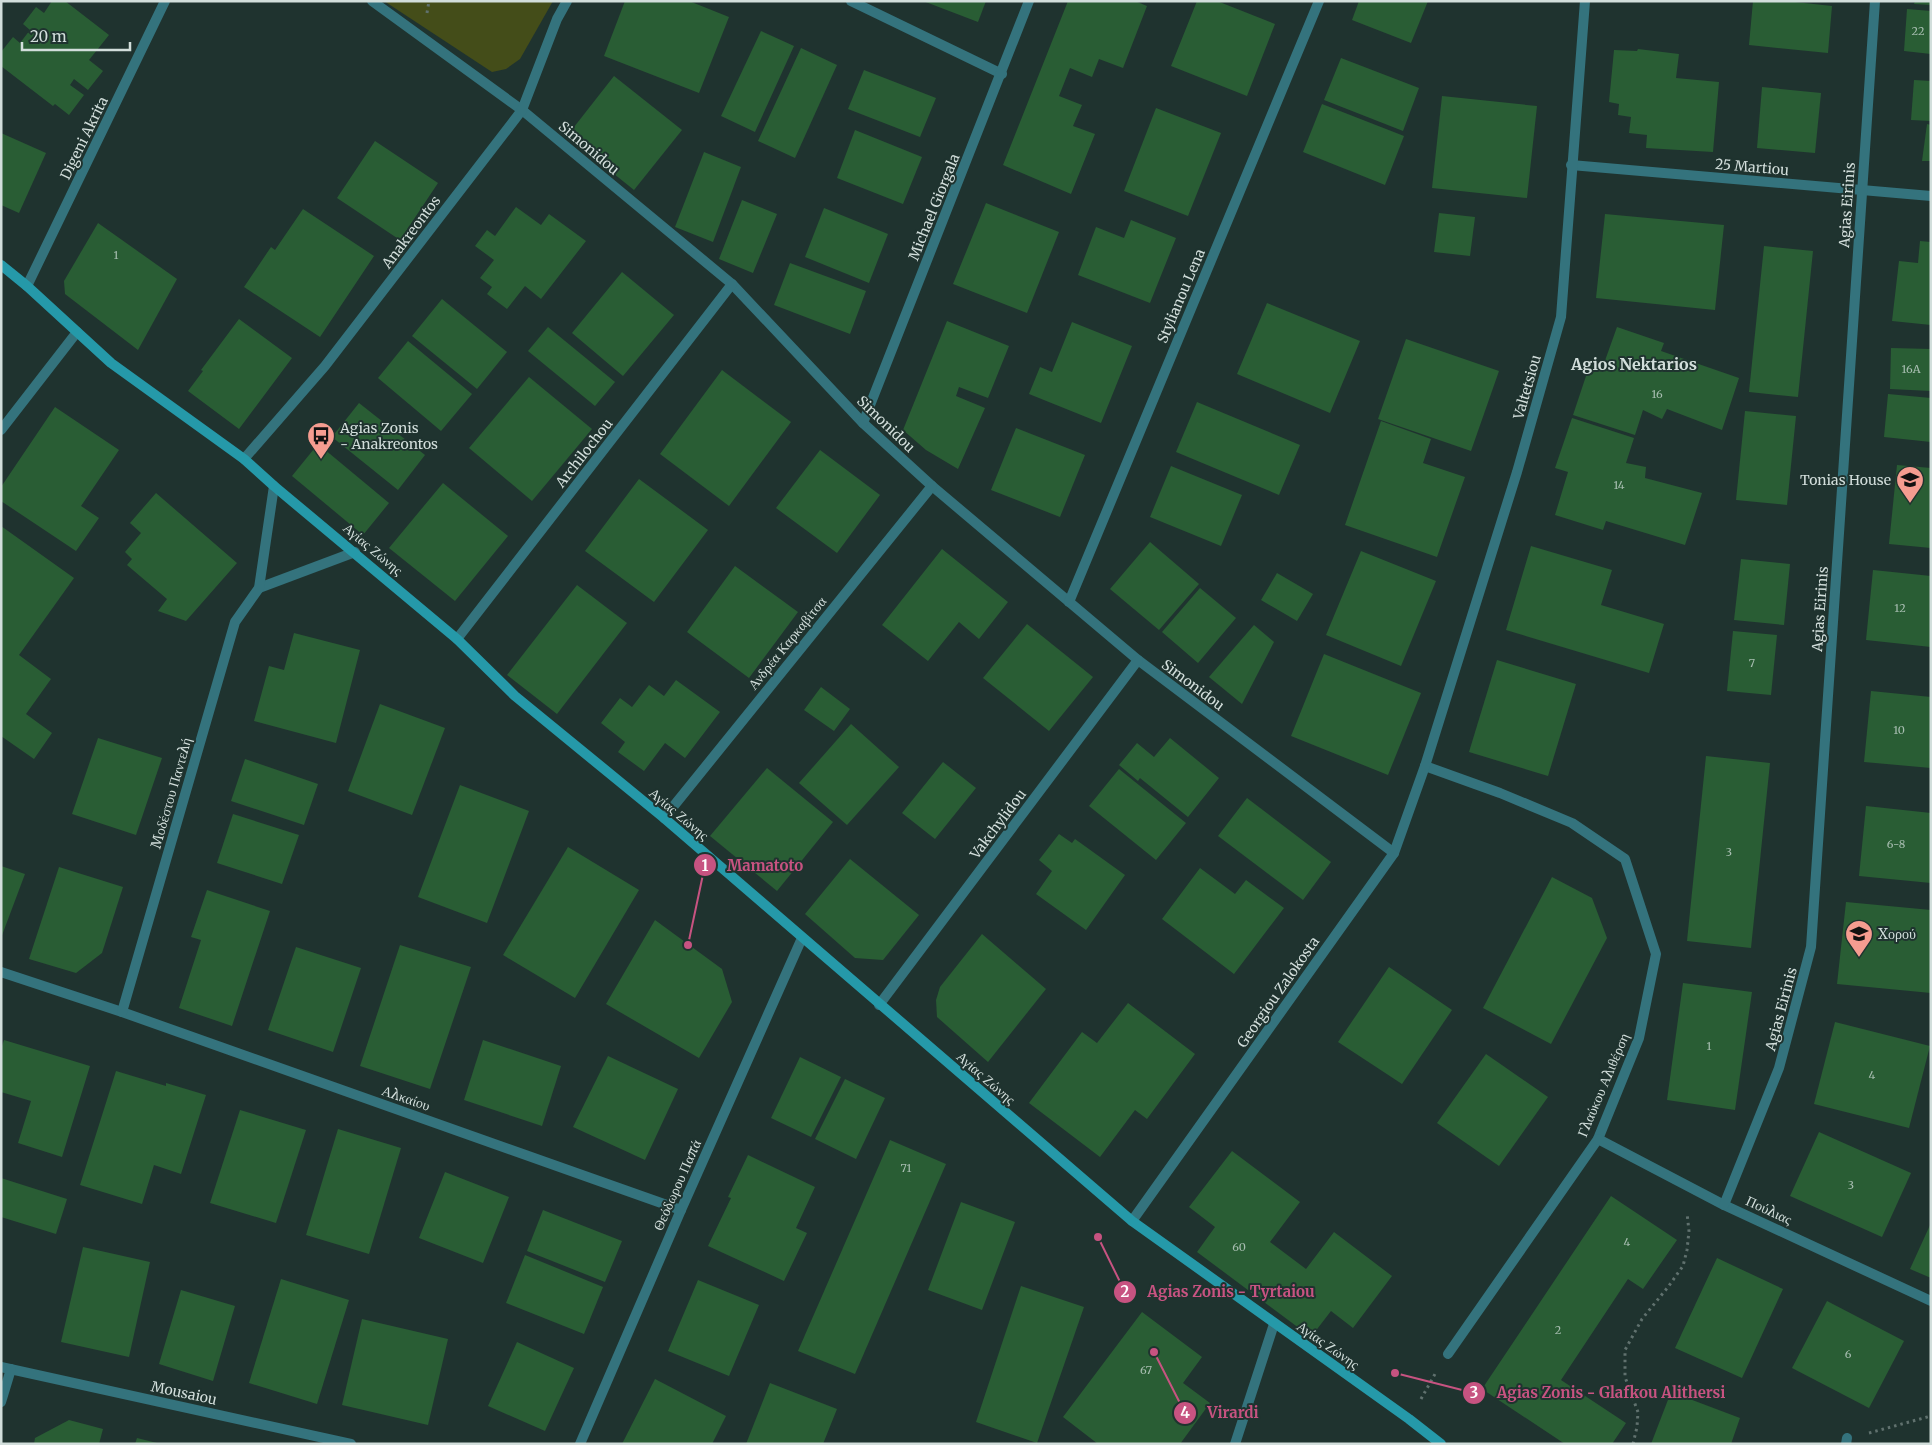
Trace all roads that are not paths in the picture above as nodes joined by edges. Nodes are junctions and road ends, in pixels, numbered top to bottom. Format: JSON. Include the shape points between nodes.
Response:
{"nodes":[{"id":1,"x":165,"y":1,"type":"edge"},
{"id":2,"x":372,"y":1,"type":"edge"},
{"id":3,"x":568,"y":1,"type":"edge"},
{"id":4,"x":851,"y":1,"type":"edge"},
{"id":5,"x":1029,"y":1,"type":"edge"},
{"id":6,"x":1319,"y":1,"type":"edge"},
{"id":7,"x":1585,"y":1,"type":"edge"},
{"id":8,"x":1876,"y":1,"type":"edge"},
{"id":9,"x":1002,"y":74,"type":"junction"},
{"id":10,"x":522,"y":110,"type":"junction"},
{"id":11,"x":1571,"y":165,"type":"junction"},
{"id":12,"x":1862,"y":191,"type":"junction"},
{"id":13,"x":1931,"y":196,"type":"edge"},
{"id":14,"x":1,"y":265,"type":"edge"},
{"id":15,"x":732,"y":284,"type":"junction"},
{"id":16,"x":27,"y":286,"type":"junction"},
{"id":17,"x":77,"y":332,"type":"junction"},
{"id":18,"x":863,"y":423,"type":"junction"},
{"id":19,"x":1,"y":430,"type":"edge"},
{"id":20,"x":244,"y":458,"type":"junction"},
{"id":21,"x":274,"y":486,"type":"junction"},
{"id":22,"x":932,"y":486,"type":"junction"},
{"id":23,"x":355,"y":552,"type":"junction"},
{"id":24,"x":259,"y":588,"type":"junction"},
{"id":25,"x":1068,"y":602,"type":"junction"},
{"id":26,"x":457,"y":639,"type":"junction"},
{"id":27,"x":1138,"y":660,"type":"junction"},
{"id":28,"x":1425,"y":766,"type":"junction"},
{"id":29,"x":664,"y":818,"type":"junction"},
{"id":30,"x":1394,"y":853,"type":"junction"},
{"id":31,"x":802,"y":938,"type":"junction"},
{"id":32,"x":1,"y":972,"type":"edge"},
{"id":33,"x":879,"y":1005,"type":"junction"},
{"id":34,"x":122,"y":1012,"type":"junction"},
{"id":35,"x":1598,"y":1138,"type":"junction"},
{"id":36,"x":1724,"y":1205,"type":"junction"},
{"id":37,"x":681,"y":1210,"type":"junction"},
{"id":38,"x":1132,"y":1222,"type":"junction"},
{"id":39,"x":1931,"y":1301,"type":"edge"},
{"id":40,"x":1274,"y":1324,"type":"junction"},
{"id":41,"x":1448,"y":1354,"type":"road end"},
{"id":42,"x":6,"y":1368,"type":"edge"},
{"id":43,"x":1,"y":1402,"type":"edge"},
{"id":44,"x":351,"y":1444,"type":"edge"},
{"id":45,"x":580,"y":1444,"type":"edge"},
{"id":46,"x":1235,"y":1444,"type":"edge"},
{"id":47,"x":1441,"y":1444,"type":"edge"}],
"edges":[{"from":1,"to":16,"type":"street","name":"Digeni Akrita"},
{"from":2,"to":10,"type":"street","name":"Simonidou"},
{"from":3,"to":10,"type":"street","name":"Anakreontos","via":[[557,19]]},
{"from":4,"to":9,"type":"street"},
{"from":5,"to":9,"type":"street","name":"Michael Giorgala"},
{"from":6,"to":25,"type":"street","name":"Stylianou Lena"},
{"from":7,"to":11,"type":"street","name":"Valtetsiou"},
{"from":8,"to":12,"type":"street","name":"Agias Eirinis"},
{"from":9,"to":18,"type":"street","name":"Michael Giorgala"},
{"from":10,"to":15,"type":"street","name":"Simonidou"},
{"from":10,"to":20,"type":"street","name":"Anakreontos","via":[[326,366]]},
{"from":11,"to":12,"type":"street","name":"25 Martiou"},
{"from":11,"to":28,"type":"street","name":"Valtetsiou","via":[[1561,317],[1517,472]]},
{"from":12,"to":13,"type":"street","name":"25 Martiou"},
{"from":12,"to":36,"type":"street","name":"Agias Eirinis","via":[[1811,947],[1779,1068]]},
{"from":14,"to":16,"type":"main road","name":"Αγίας Ζώνης"},
{"from":15,"to":18,"type":"street","name":"Simonidou"},
{"from":15,"to":26,"type":"street","name":"Archilochou"},
{"from":16,"to":17,"type":"main road","name":"Αγίας Ζώνης"},
{"from":17,"to":19,"type":"street"},
{"from":17,"to":20,"type":"main road","name":"Αγίας Ζώνης","via":[[111,363]]},
{"from":18,"to":22,"type":"street","name":"Simonidou"},
{"from":20,"to":21,"type":"main road","name":"Αγίας Ζώνης"},
{"from":21,"to":23,"type":"main road","name":"Αγίας Ζώνης"},
{"from":21,"to":24,"type":"street","name":"Μοδέστου Παντελή"},
{"from":22,"to":25,"type":"street","name":"Simonidou"},
{"from":22,"to":29,"type":"street","name":"Ανδρέα Καρκαβίτσα"},
{"from":23,"to":24,"type":"street"},
{"from":23,"to":26,"type":"main road","name":"Αγίας Ζώνης"},
{"from":24,"to":34,"type":"street","name":"Μοδέστου Παντελή","via":[[235,622]]},
{"from":25,"to":27,"type":"street","name":"Simonidou"},
{"from":26,"to":29,"type":"main road","name":"Αγίας Ζώνης","via":[[515,696]]},
{"from":27,"to":30,"type":"street","name":"Simonidou"},
{"from":27,"to":33,"type":"street","name":"Vakchylidou"},
{"from":28,"to":30,"type":"street","name":"Georgiou Zalokosta"},
{"from":28,"to":35,"type":"street","name":"Γλαύκου Αλιθέρση","via":[[1572,823],[1625,859],[1656,954],[1639,1038]]},
{"from":29,"to":31,"type":"main road","name":"Αγίας Ζώνης"},
{"from":30,"to":38,"type":"street","name":"Georgiou Zalokosta"},
{"from":31,"to":33,"type":"main road","name":"Αγίας Ζώνης"},
{"from":31,"to":37,"type":"street","name":"Θεόδωρου Παπά"},
{"from":32,"to":34,"type":"street","name":"Αλκαίου"},
{"from":33,"to":38,"type":"main road","name":"Αγίας Ζώνης"},
{"from":34,"to":37,"type":"street","name":"Αλκαίου"},
{"from":35,"to":36,"type":"street","name":"Πούλιας"},
{"from":35,"to":41,"type":"street","name":"Γλαύκου Αλιθέρση"},
{"from":36,"to":39,"type":"street","name":"Πούλιας"},
{"from":37,"to":45,"type":"street","name":"Θεόδωρου Παπά"},
{"from":38,"to":40,"type":"main road","name":"Αγίας Ζώνης"},
{"from":40,"to":46,"type":"street"},
{"from":40,"to":47,"type":"main road","name":"Αγίας Ζώνης"},
{"from":42,"to":43,"type":"street"},
{"from":42,"to":44,"type":"street","name":"Mousaiou"}]}
